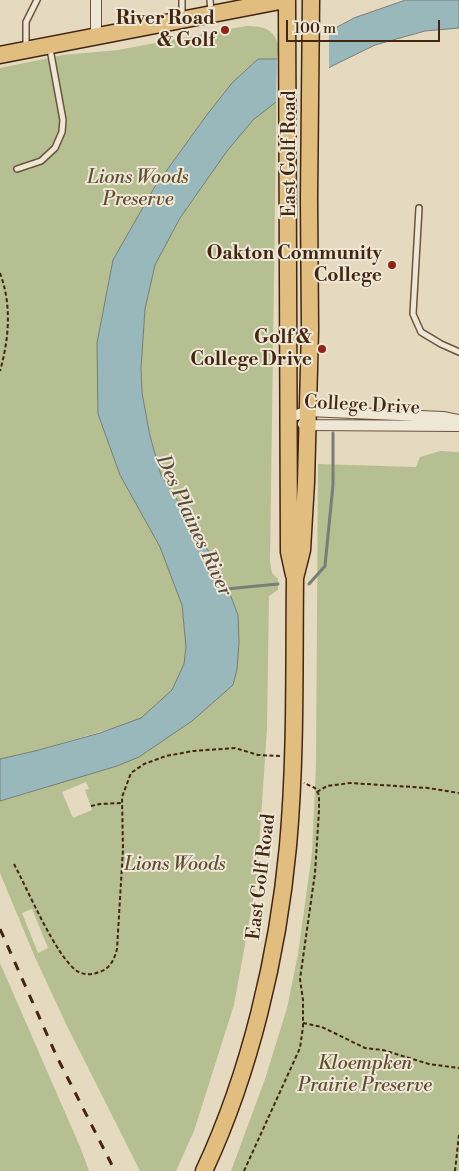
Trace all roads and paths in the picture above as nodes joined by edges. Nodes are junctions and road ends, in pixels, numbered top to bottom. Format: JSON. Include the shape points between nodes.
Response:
{"nodes":[{"id":1,"x":37,"y":0,"type":"edge"},
{"id":2,"x":96,"y":0,"type":"edge"},
{"id":3,"x":182,"y":0,"type":"edge"},
{"id":4,"x":286,"y":0,"type":"edge"},
{"id":5,"x":311,"y":0,"type":"edge"},
{"id":6,"x":211,"y":7,"type":"edge"},
{"id":7,"x":182,"y":21,"type":"junction"},
{"id":8,"x":96,"y":36,"type":"junction"},
{"id":9,"x":49,"y":46,"type":"junction"},
{"id":10,"x":26,"y":50,"type":"junction"},
{"id":11,"x":0,"y":55,"type":"edge"},
{"id":12,"x":17,"y":169,"type":"dead end"},
{"id":13,"x":419,"y":208,"type":"dead end"},
{"id":14,"x":0,"y":273,"type":"edge"},
{"id":15,"x":459,"y":352,"type":"edge"},
{"id":16,"x":0,"y":371,"type":"edge"},
{"id":17,"x":288,"y":418,"type":"junction"},
{"id":18,"x":308,"y":418,"type":"junction"},
{"id":19,"x":459,"y":420,"type":"edge"},
{"id":20,"x":459,"y":426,"type":"edge"},
{"id":21,"x":295,"y":578,"type":"junction"},
{"id":22,"x":293,"y":757,"type":"junction"},
{"id":23,"x":292,"y":778,"type":"junction"},
{"id":24,"x":318,"y":792,"type":"junction"},
{"id":25,"x":459,"y":793,"type":"edge"},
{"id":26,"x":122,"y":803,"type":"junction"},
{"id":27,"x":91,"y":806,"type":"dead end"},
{"id":28,"x":14,"y":864,"type":"dead end"},
{"id":29,"x":303,"y":1023,"type":"junction"},
{"id":30,"x":459,"y":1068,"type":"edge"},
{"id":31,"x":459,"y":1135,"type":"edge"},
{"id":32,"x":204,"y":1171,"type":"edge"},
{"id":33,"x":244,"y":1171,"type":"edge"},
{"id":34,"x":455,"y":1171,"type":"edge"}],
"edges":[{"from":1,"to":10,"type":"lane","via":[[26,22]]},
{"from":2,"to":8,"type":"street"},
{"from":3,"to":7,"type":"lane"},
{"from":4,"to":6,"type":"main road"},
{"from":4,"to":17,"type":"main road","name":"East Golf Road"},
{"from":5,"to":18,"type":"main road","name":"East Golf Road"},
{"from":6,"to":7,"type":"main road"},
{"from":7,"to":8,"type":"main road"},
{"from":8,"to":9,"type":"main road"},
{"from":9,"to":10,"type":"main road"},
{"from":9,"to":12,"type":"lane","via":[[63,120],[62,132],[55,148],[41,161]]},
{"from":10,"to":11,"type":"main road"},
{"from":13,"to":15,"type":"lane","via":[[413,314],[421,332]]},
{"from":14,"to":16,"type":"path","via":[[8,308],[8,328]]},
{"from":17,"to":18,"type":"street","name":"College Drive"},
{"from":17,"to":21,"type":"main road","name":"East Golf Road","via":[[289,552]]},
{"from":18,"to":19,"type":"street","name":"College Drive","via":[[443,417]]},
{"from":18,"to":20,"type":"street","name":"College Drive"},
{"from":18,"to":21,"type":"main road","name":"East Golf Road","via":[[302,550]]},
{"from":21,"to":22,"type":"main road","name":"East Golf Road"},
{"from":22,"to":23,"type":"main road","name":"East Golf Road"},
{"from":22,"to":26,"type":"path","via":[[258,755],[235,748],[166,756],[131,773]]},
{"from":23,"to":24,"type":"path","via":[[316,788]]},
{"from":23,"to":32,"type":"main road","name":"East Golf Road","via":[[285,873],[266,986],[240,1075]]},
{"from":24,"to":25,"type":"path","via":[[327,786],[350,783]]},
{"from":24,"to":29,"type":"path","via":[[315,873],[300,979]]},
{"from":26,"to":27,"type":"path"},
{"from":26,"to":28,"type":"path","via":[[123,850],[117,949],[105,970],[84,974],[68,964]]},
{"from":29,"to":30,"type":"path","via":[[322,1027],[365,1048]]},
{"from":29,"to":33,"type":"path","via":[[300,1048]]},
{"from":31,"to":34,"type":"path"}]}
